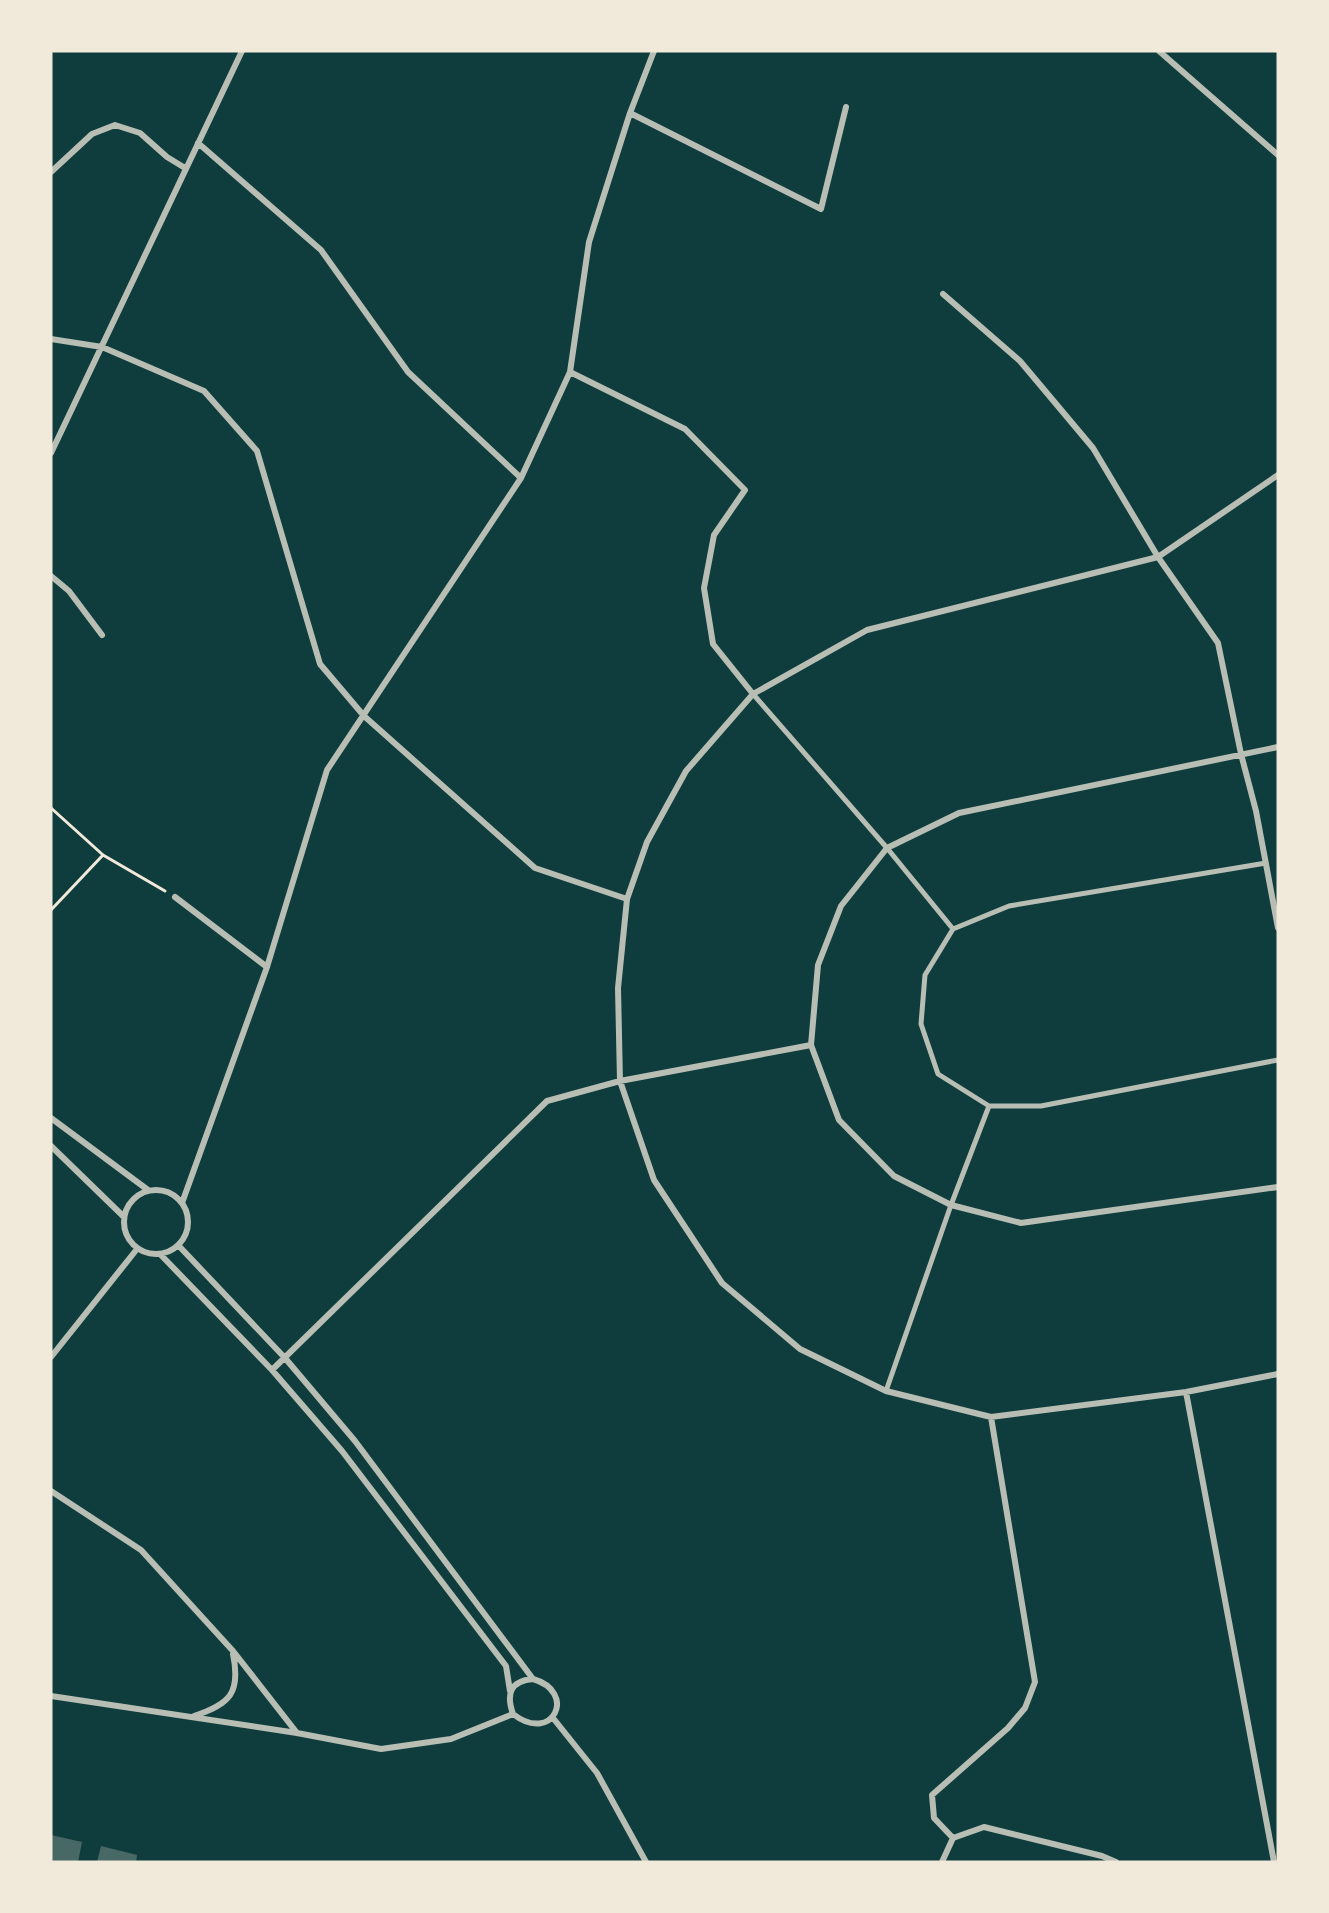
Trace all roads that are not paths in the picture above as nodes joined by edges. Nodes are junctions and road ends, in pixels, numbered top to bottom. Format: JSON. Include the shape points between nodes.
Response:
{"nodes":[{"id":1,"x":242,"y":51,"type":"edge"},
{"id":2,"x":654,"y":51,"type":"edge"},
{"id":3,"x":1159,"y":51,"type":"edge"},
{"id":4,"x":846,"y":107,"type":"dead end"},
{"id":5,"x":630,"y":113,"type":"junction"},
{"id":6,"x":198,"y":143,"type":"junction"},
{"id":7,"x":1278,"y":155,"type":"edge"},
{"id":8,"x":185,"y":168,"type":"junction"},
{"id":9,"x":51,"y":172,"type":"edge"},
{"id":10,"x":944,"y":294,"type":"dead end"},
{"id":11,"x":51,"y":339,"type":"edge"},
{"id":12,"x":102,"y":347,"type":"junction"},
{"id":13,"x":570,"y":372,"type":"junction"},
{"id":14,"x":51,"y":453,"type":"edge"},
{"id":15,"x":1278,"y":475,"type":"edge"},
{"id":16,"x":522,"y":478,"type":"junction"},
{"id":17,"x":1158,"y":557,"type":"junction"},
{"id":18,"x":51,"y":576,"type":"edge"},
{"id":19,"x":102,"y":635,"type":"dead end"},
{"id":20,"x":753,"y":693,"type":"junction"},
{"id":21,"x":364,"y":716,"type":"junction"},
{"id":22,"x":1278,"y":747,"type":"edge"},
{"id":23,"x":1241,"y":754,"type":"junction"},
{"id":24,"x":887,"y":848,"type":"junction"},
{"id":25,"x":1266,"y":863,"type":"junction"},
{"id":26,"x":175,"y":897,"type":"road end"},
{"id":27,"x":627,"y":899,"type":"junction"},
{"id":28,"x":1278,"y":928,"type":"edge"},
{"id":29,"x":952,"y":929,"type":"junction"},
{"id":30,"x":267,"y":967,"type":"junction"},
{"id":31,"x":812,"y":1045,"type":"junction"},
{"id":32,"x":1278,"y":1060,"type":"edge"},
{"id":33,"x":620,"y":1081,"type":"junction"},
{"id":34,"x":989,"y":1106,"type":"junction"},
{"id":35,"x":51,"y":1118,"type":"edge"},
{"id":36,"x":51,"y":1146,"type":"edge"},
{"id":37,"x":1278,"y":1187,"type":"edge"},
{"id":38,"x":148,"y":1190,"type":"junction"},
{"id":39,"x":182,"y":1203,"type":"junction"},
{"id":40,"x":951,"y":1205,"type":"junction"},
{"id":41,"x":123,"y":1216,"type":"junction"},
{"id":42,"x":178,"y":1245,"type":"junction"},
{"id":43,"x":137,"y":1249,"type":"junction"},
{"id":44,"x":160,"y":1254,"type":"junction"},
{"id":45,"x":51,"y":1357,"type":"edge"},
{"id":46,"x":285,"y":1358,"type":"junction"},
{"id":47,"x":272,"y":1370,"type":"junction"},
{"id":48,"x":1278,"y":1374,"type":"edge"},
{"id":49,"x":886,"y":1391,"type":"junction"},
{"id":50,"x":1186,"y":1392,"type":"junction"},
{"id":51,"x":991,"y":1417,"type":"junction"},
{"id":52,"x":51,"y":1491,"type":"edge"},
{"id":53,"x":233,"y":1651,"type":"junction"},
{"id":54,"x":533,"y":1679,"type":"junction"},
{"id":55,"x":510,"y":1692,"type":"junction"},
{"id":56,"x":51,"y":1696,"type":"edge"},
{"id":57,"x":513,"y":1714,"type":"junction"},
{"id":58,"x":191,"y":1717,"type":"junction"},
{"id":59,"x":553,"y":1718,"type":"junction"},
{"id":60,"x":297,"y":1733,"type":"junction"},
{"id":61,"x":953,"y":1838,"type":"junction"},
{"id":62,"x":646,"y":1862,"type":"edge"},
{"id":63,"x":942,"y":1862,"type":"edge"},
{"id":64,"x":1116,"y":1862,"type":"edge"},
{"id":65,"x":1274,"y":1862,"type":"edge"}],
"edges":[{"from":1,"to":6,"type":"street"},
{"from":2,"to":5,"type":"street"},
{"from":3,"to":7,"type":"street"},
{"from":4,"to":5,"type":"street","via":[[821,209]]},
{"from":5,"to":13,"type":"street","via":[[589,242]]},
{"from":6,"to":8,"type":"street"},
{"from":6,"to":16,"type":"street","via":[[321,250],[408,372]]},
{"from":8,"to":9,"type":"street","via":[[140,134],[115,125],[92,134]]},
{"from":8,"to":12,"type":"street"},
{"from":10,"to":17,"type":"street","via":[[1020,360],[1093,448]]},
{"from":11,"to":12,"type":"street"},
{"from":12,"to":14,"type":"street"},
{"from":12,"to":21,"type":"street","via":[[204,391],[257,451],[320,663]]},
{"from":13,"to":16,"type":"street"},
{"from":13,"to":20,"type":"street","via":[[685,429],[745,490],[714,535],[704,588],[713,644]]},
{"from":15,"to":17,"type":"street"},
{"from":16,"to":21,"type":"street"},
{"from":17,"to":20,"type":"street","via":[[867,630]]},
{"from":17,"to":23,"type":"street","via":[[1218,642]]},
{"from":18,"to":19,"type":"street","via":[[69,591]]},
{"from":20,"to":24,"type":"street"},
{"from":20,"to":27,"type":"street","via":[[686,771],[647,842]]},
{"from":21,"to":27,"type":"street","via":[[535,868]]},
{"from":21,"to":30,"type":"street","via":[[327,770]]},
{"from":22,"to":23,"type":"street"},
{"from":23,"to":24,"type":"street","via":[[959,813]]},
{"from":23,"to":25,"type":"street"},
{"from":24,"to":29,"type":"street"},
{"from":24,"to":31,"type":"street","via":[[841,906],[818,965]]},
{"from":25,"to":28,"type":"street"},
{"from":25,"to":29,"type":"street","via":[[1009,906]]},
{"from":26,"to":30,"type":"street"},
{"from":27,"to":33,"type":"street","via":[[618,988]]},
{"from":29,"to":34,"type":"street","via":[[925,975],[921,1024],[938,1074]]},
{"from":30,"to":39,"type":"street"},
{"from":31,"to":33,"type":"street"},
{"from":31,"to":40,"type":"street","via":[[839,1120],[894,1176]]},
{"from":32,"to":34,"type":"street","via":[[1041,1106]]},
{"from":33,"to":46,"type":"street","via":[[547,1101]]},
{"from":33,"to":49,"type":"street","via":[[654,1180],[722,1282],[800,1349]]},
{"from":34,"to":40,"type":"street"},
{"from":35,"to":38,"type":"street"},
{"from":36,"to":41,"type":"street"},
{"from":37,"to":40,"type":"street","via":[[1021,1223]]},
{"from":38,"to":39,"type":"street","via":[[173,1194]]},
{"from":38,"to":41,"type":"street","via":[[131,1200]]},
{"from":39,"to":42,"type":"street","via":[[187,1230]]},
{"from":40,"to":49,"type":"street"},
{"from":41,"to":43,"type":"street","via":[[126,1234]]},
{"from":42,"to":44,"type":"street"},
{"from":42,"to":46,"type":"street"},
{"from":43,"to":44,"type":"street"},
{"from":43,"to":45,"type":"street"},
{"from":44,"to":47,"type":"street"},
{"from":46,"to":47,"type":"street"},
{"from":46,"to":54,"type":"street","via":[[355,1441]]},
{"from":47,"to":55,"type":"street","via":[[342,1451],[506,1666]]},
{"from":48,"to":50,"type":"street"},
{"from":49,"to":51,"type":"street"},
{"from":50,"to":51,"type":"street"},
{"from":50,"to":65,"type":"street"},
{"from":51,"to":61,"type":"street","via":[[1035,1682],[1025,1708],[1008,1728],[932,1795],[934,1818]]},
{"from":52,"to":53,"type":"street","via":[[141,1550]]},
{"from":53,"to":58,"type":"street","via":[[237,1674],[231,1696],[214,1709]]},
{"from":53,"to":60,"type":"street"},
{"from":54,"to":55,"type":"street","via":[[523,1680]]},
{"from":54,"to":59,"type":"street","via":[[544,1682],[554,1693],[557,1711]]},
{"from":55,"to":57,"type":"street"},
{"from":56,"to":58,"type":"street"},
{"from":57,"to":59,"type":"street","via":[[536,1725]]},
{"from":57,"to":60,"type":"street","via":[[451,1739],[381,1749]]},
{"from":58,"to":60,"type":"street"},
{"from":59,"to":62,"type":"street","via":[[597,1773]]},
{"from":61,"to":63,"type":"street"},
{"from":61,"to":64,"type":"street","via":[[984,1827]]}]}
